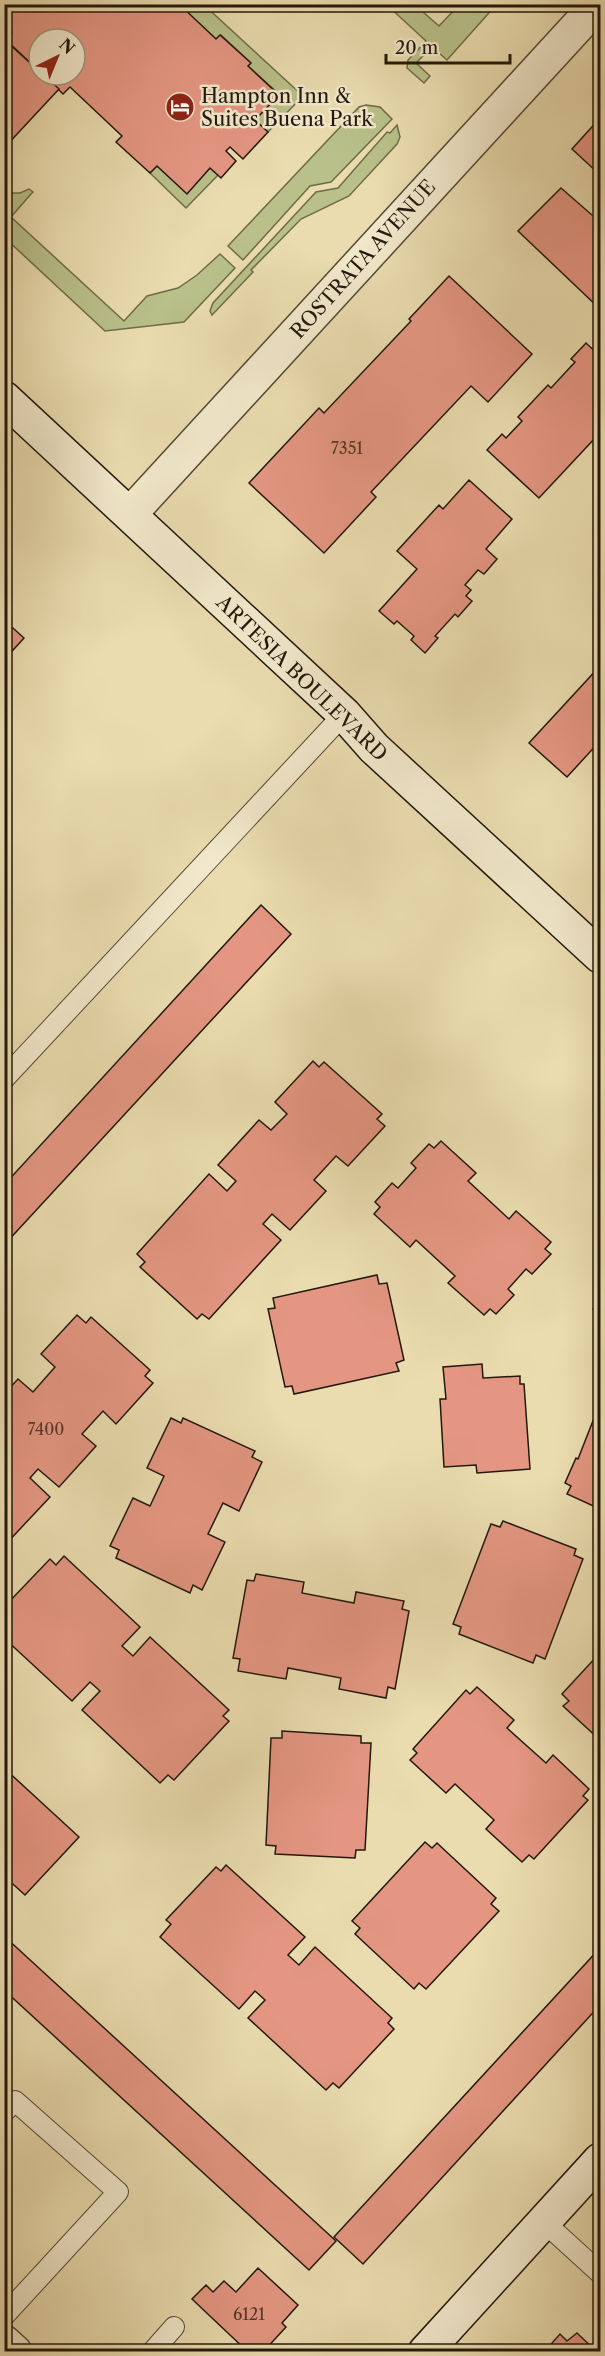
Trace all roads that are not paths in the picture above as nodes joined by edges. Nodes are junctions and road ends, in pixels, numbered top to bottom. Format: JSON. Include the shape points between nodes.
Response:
{"nodes":[{"id":1,"x":598,"y":4,"type":"edge"},
{"id":2,"x":4,"y":398,"type":"edge"},
{"id":3,"x":130,"y":514,"type":"junction"},
{"id":4,"x":344,"y":714,"type":"junction"},
{"id":5,"x":600,"y":956,"type":"edge"},
{"id":6,"x":4,"y":1079,"type":"edge"},
{"id":7,"x":4,"y":2112,"type":"edge"},
{"id":8,"x":600,"y":2160,"type":"edge"},
{"id":9,"x":544,"y":2222,"type":"junction"},
{"id":10,"x":600,"y":2273,"type":"edge"},
{"id":11,"x":4,"y":2316,"type":"edge"},
{"id":12,"x":174,"y":2327,"type":"dead end"},
{"id":13,"x":4,"y":2342,"type":"edge"},
{"id":14,"x":15,"y":2352,"type":"edge"},
{"id":15,"x":152,"y":2352,"type":"edge"},
{"id":16,"x":425,"y":2352,"type":"edge"}],
"edges":[{"from":1,"to":3,"type":"main road","name":"ROSTRATA AVENUE"},
{"from":2,"to":3,"type":"main road","name":"ARTESIA BOULEVARD"},
{"from":3,"to":4,"type":"main road","name":"ARTESIA BOULEVARD"},
{"from":4,"to":5,"type":"main road","name":"ARTESIA BOULEVARD","via":[[374,748]]},
{"from":4,"to":6,"type":"lane"},
{"from":7,"to":11,"type":"lane","via":[[15,2101],[118,2192]]},
{"from":8,"to":9,"type":"main road"},
{"from":9,"to":10,"type":"lane"},
{"from":9,"to":16,"type":"main road"},
{"from":12,"to":15,"type":"lane"},
{"from":13,"to":14,"type":"main road"}]}
